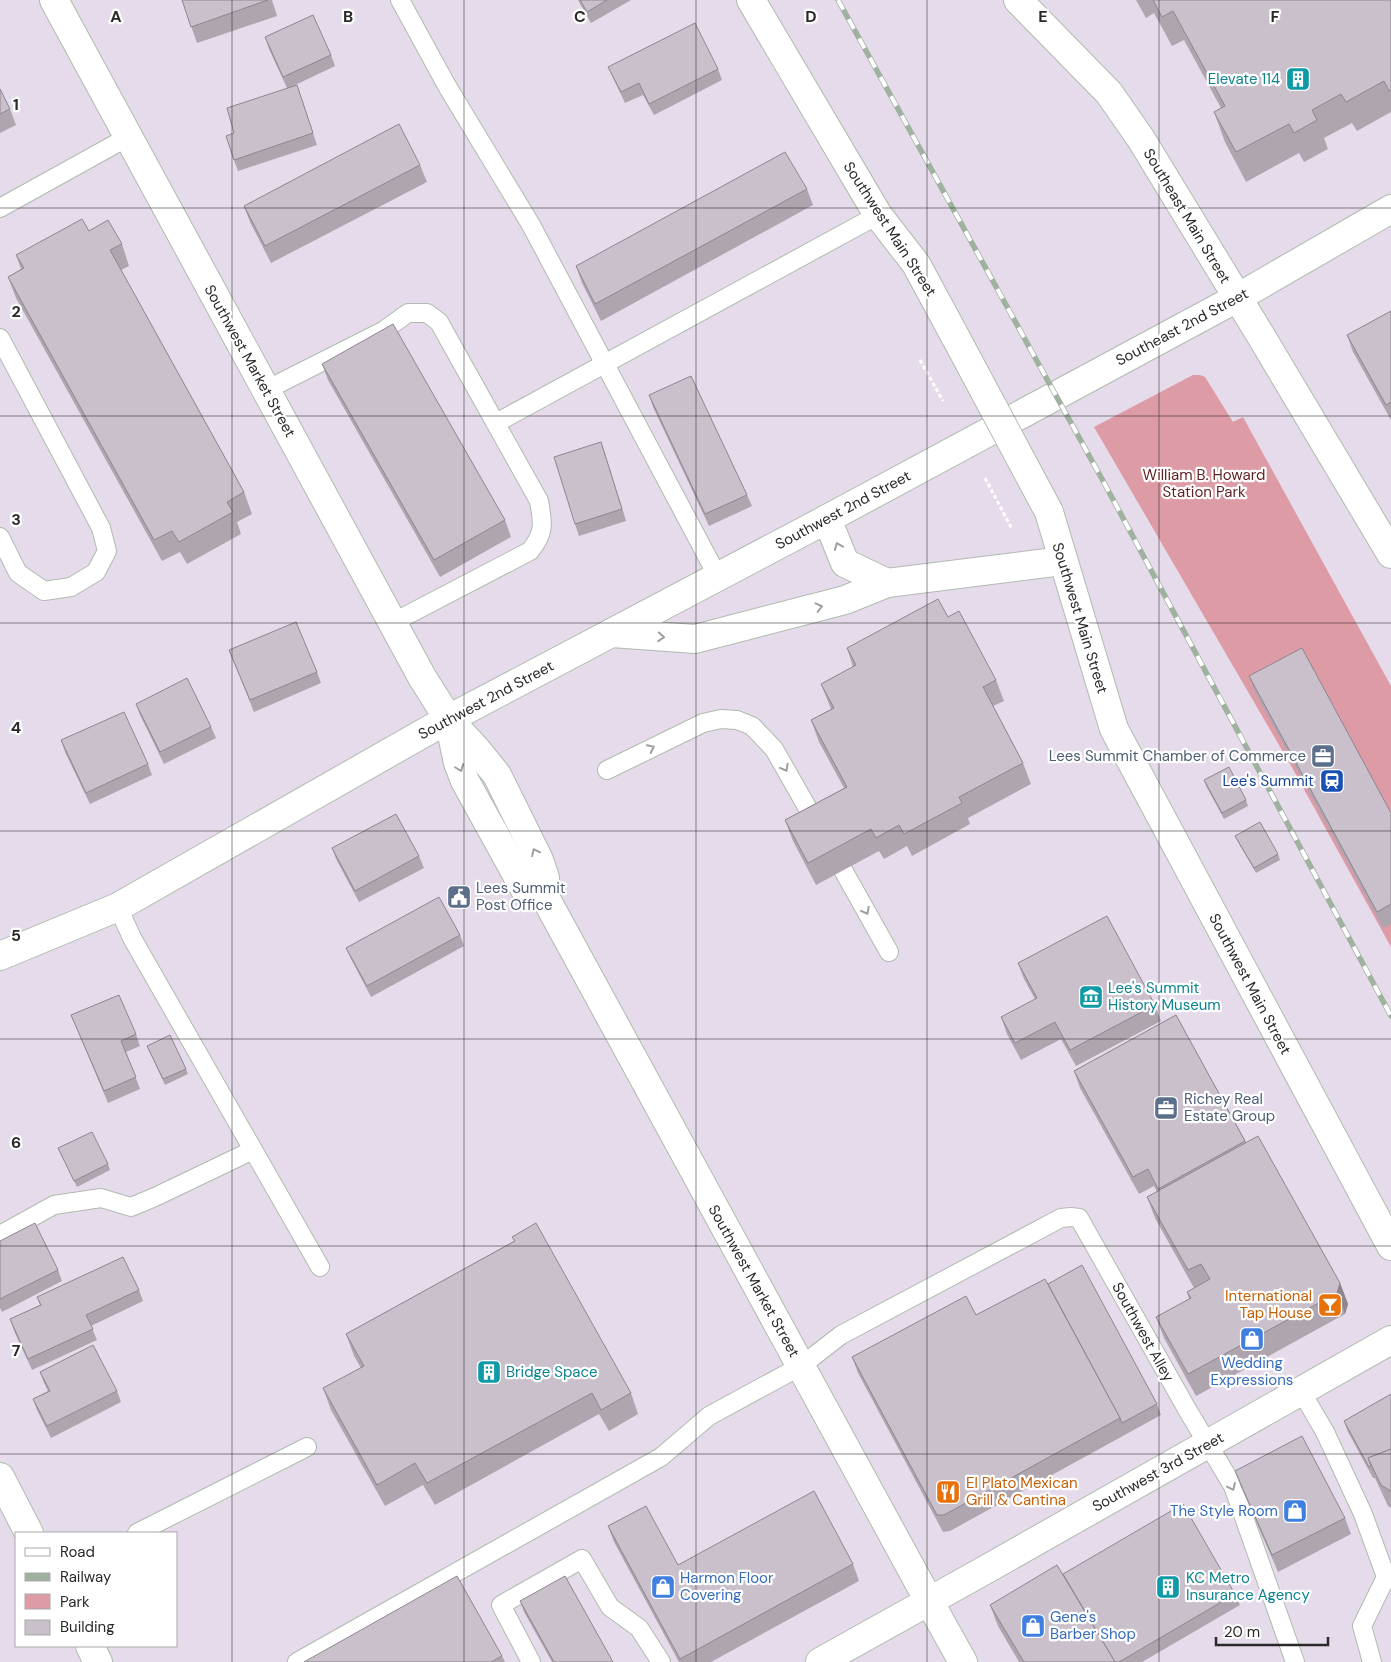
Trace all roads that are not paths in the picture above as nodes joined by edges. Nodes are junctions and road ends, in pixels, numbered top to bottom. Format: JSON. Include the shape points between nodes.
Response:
{"nodes":[{"id":1,"x":54,"y":0,"type":"edge"},
{"id":2,"x":400,"y":0,"type":"edge"},
{"id":3,"x":751,"y":0,"type":"edge"},
{"id":4,"x":1018,"y":0,"type":"edge"},
{"id":5,"x":128,"y":137,"type":"junction"},
{"id":6,"x":0,"y":208,"type":"edge"},
{"id":7,"x":1391,"y":209,"type":"edge"},
{"id":8,"x":878,"y":216,"type":"junction"},
{"id":9,"x":1237,"y":298,"type":"junction"},
{"id":10,"x":0,"y":338,"type":"edge"},
{"id":11,"x":605,"y":365,"type":"junction"},
{"id":12,"x":266,"y":390,"type":"junction"},
{"id":13,"x":496,"y":423,"type":"junction"},
{"id":14,"x":971,"y":441,"type":"joint"},
{"id":15,"x":827,"y":519,"type":"junction"},
{"id":16,"x":0,"y":537,"type":"edge"},
{"id":17,"x":1391,"y":554,"type":"edge"},
{"id":18,"x":1062,"y":561,"type":"junction"},
{"id":19,"x":718,"y":577,"type":"junction"},
{"id":20,"x":887,"y":583,"type":"junction"},
{"id":21,"x":392,"y":623,"type":"junction"},
{"id":22,"x":612,"y":633,"type":"junction"},
{"id":23,"x":448,"y":720,"type":"junction"},
{"id":24,"x":607,"y":770,"type":"dead end"},
{"id":25,"x":819,"y":828,"type":"edge"},
{"id":26,"x":843,"y":870,"type":"edge"},
{"id":27,"x":118,"y":906,"type":"junction"},
{"id":28,"x":889,"y":952,"type":"dead end"},
{"id":29,"x":0,"y":956,"type":"edge"},
{"id":30,"x":253,"y":1150,"type":"junction"},
{"id":31,"x":0,"y":1235,"type":"edge"},
{"id":32,"x":1391,"y":1246,"type":"edge"},
{"id":33,"x":320,"y":1267,"type":"dead end"},
{"id":34,"x":1391,"y":1341,"type":"edge"},
{"id":35,"x":801,"y":1366,"type":"junction"},
{"id":36,"x":1301,"y":1391,"type":"junction"},
{"id":37,"x":1207,"y":1445,"type":"junction"},
{"id":38,"x":307,"y":1447,"type":"dead end"},
{"id":39,"x":0,"y":1477,"type":"edge"},
{"id":40,"x":28,"y":1532,"type":"edge"},
{"id":41,"x":139,"y":1532,"type":"edge"},
{"id":42,"x":929,"y":1601,"type":"junction"},
{"id":43,"x":90,"y":1647,"type":"edge"},
{"id":44,"x":98,"y":1662,"type":"edge"},
{"id":45,"x":297,"y":1662,"type":"edge"},
{"id":46,"x":531,"y":1662,"type":"edge"},
{"id":47,"x":660,"y":1662,"type":"edge"},
{"id":48,"x":820,"y":1662,"type":"edge"},
{"id":49,"x":964,"y":1662,"type":"edge"},
{"id":50,"x":1295,"y":1662,"type":"edge"},
{"id":51,"x":1372,"y":1662,"type":"edge"}],
"edges":[{"from":1,"to":5,"type":"street","name":"Southwest Market Street"},
{"from":2,"to":11,"type":"lane","via":[[447,86],[531,225]]},
{"from":3,"to":8,"type":"street","name":"Southwest Main Street"},
{"from":4,"to":9,"type":"street","name":"Southeast Main Street","via":[[1109,93],[1141,139]]},
{"from":5,"to":6,"type":"lane"},
{"from":5,"to":12,"type":"street","name":"Southwest Market Street"},
{"from":7,"to":9,"type":"street","name":"Southeast 2nd Street"},
{"from":8,"to":11,"type":"lane"},
{"from":8,"to":18,"type":"street","name":"Southwest Main Street","bridge":true,"via":[[916,264],[1049,512]]},
{"from":9,"to":14,"type":"street","name":"Southeast 2nd Street"},
{"from":9,"to":17,"type":"street","name":"Southeast Main Street"},
{"from":10,"to":16,"type":"lane","via":[[100,528],[107,551],[96,572],[71,587],[44,591],[18,573]]},
{"from":11,"to":13,"type":"lane"},
{"from":11,"to":19,"type":"lane"},
{"from":12,"to":13,"type":"lane","via":[[383,331],[408,313],[428,313],[439,322]]},
{"from":12,"to":21,"type":"street","name":"Southwest Market Street"},
{"from":13,"to":21,"type":"lane","via":[[539,500],[544,523],[538,541],[530,551]]},
{"from":14,"to":15,"type":"street","name":"Southwest 2nd Street"},
{"from":15,"to":19,"type":"street","name":"Southwest 2nd Street"},
{"from":20,"to":15,"type":"street","one_way":true,"via":[[844,562]]},
{"from":18,"to":20,"type":"street"},
{"from":18,"to":32,"type":"street","name":"Southwest Main Street","via":[[1114,729]]},
{"from":19,"to":22,"type":"street","name":"Southwest 2nd Street"},
{"from":22,"to":20,"type":"street","one_way":true,"via":[[695,639],[845,600]]},
{"from":21,"to":23,"type":"street","name":"Southwest Market Street"},
{"from":22,"to":23,"type":"street","name":"Southwest 2nd Street"},
{"from":23,"to":27,"type":"street","name":"Southwest 2nd Street"},
{"from":23,"to":35,"type":"street","name":"Southwest Market Street","via":[[496,775],[539,860],[546,878],[546,899]]},
{"from":24,"to":25,"type":"lane","one_way":true,"via":[[703,723],[737,720],[752,726],[774,749]]},
{"from":26,"to":28,"type":"lane","one_way":true},
{"from":27,"to":29,"type":"street","name":"Southwest 2nd Street"},
{"from":27,"to":30,"type":"lane","via":[[132,938]]},
{"from":30,"to":31,"type":"lane","via":[[131,1207],[100,1198],[54,1205]]},
{"from":30,"to":33,"type":"lane"},
{"from":34,"to":36,"type":"street","name":"Southwest 3rd Street"},
{"from":35,"to":37,"type":"lane","name":"Southwest Alley","via":[[841,1335],[1061,1218],[1080,1218]]},
{"from":35,"to":42,"type":"street","name":"Southwest Market Street"},
{"from":35,"to":45,"type":"lane","via":[[709,1416],[661,1457]]},
{"from":36,"to":37,"type":"street","name":"Southwest 3rd Street"},
{"from":36,"to":51,"type":"lane","via":[[1325,1432],[1363,1514],[1386,1578],[1362,1626]]},
{"from":37,"to":42,"type":"street","name":"Southwest 3rd Street"},
{"from":37,"to":50,"type":"lane","name":"Southwest Alley","one_way":true,"via":[[1233,1486]]},
{"from":38,"to":41,"type":"lane"},
{"from":39,"to":40,"type":"street"},
{"from":42,"to":48,"type":"street","name":"Southwest 3rd Street"},
{"from":42,"to":49,"type":"street","name":"Southwest Market Street"},
{"from":43,"to":44,"type":"street"},
{"from":46,"to":47,"type":"lane","via":[[501,1605],[582,1559],[610,1607],[639,1628]]}]}
